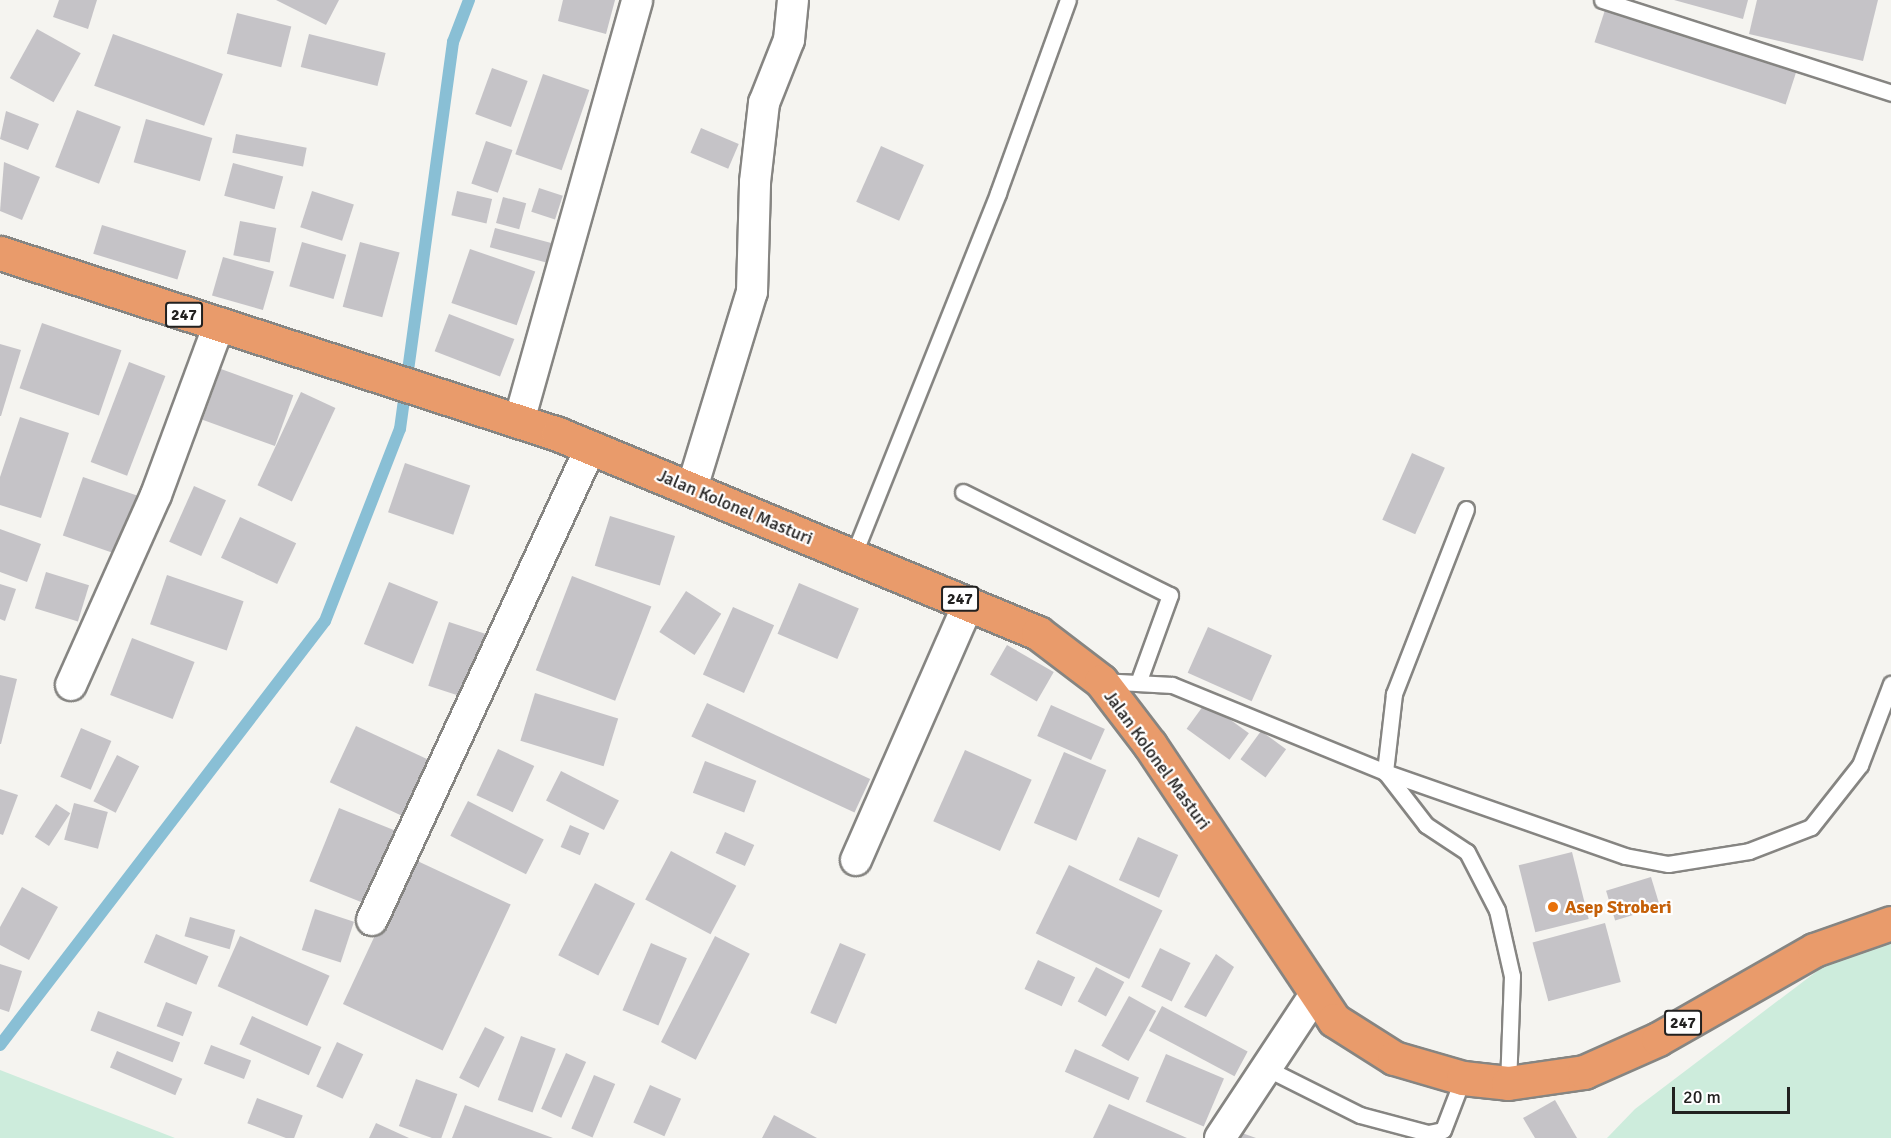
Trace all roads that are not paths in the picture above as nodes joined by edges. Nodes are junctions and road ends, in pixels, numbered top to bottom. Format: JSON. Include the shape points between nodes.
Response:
{"nodes":[{"id":1,"x":637,"y":0,"type":"edge"},
{"id":2,"x":793,"y":0,"type":"edge"},
{"id":3,"x":1068,"y":0,"type":"edge"},
{"id":4,"x":1602,"y":0,"type":"edge"},
{"id":5,"x":1891,"y":93,"type":"edge"},
{"id":6,"x":0,"y":253,"type":"edge"},
{"id":7,"x":218,"y":327,"type":"junction"},
{"id":8,"x":519,"y":421,"type":"junction"},
{"id":9,"x":591,"y":447,"type":"junction"},
{"id":10,"x":692,"y":488,"type":"junction"},
{"id":11,"x":963,"y":492,"type":"dead end"},
{"id":12,"x":1466,"y":509,"type":"dead end"},
{"id":13,"x":853,"y":556,"type":"junction"},
{"id":14,"x":969,"y":603,"type":"junction"},
{"id":15,"x":1138,"y":680,"type":"junction"},
{"id":16,"x":1101,"y":681,"type":"junction"},
{"id":17,"x":1891,"y":684,"type":"edge"},
{"id":18,"x":71,"y":685,"type":"dead end"},
{"id":19,"x":1385,"y":772,"type":"junction"},
{"id":20,"x":856,"y":861,"type":"dead end"},
{"id":21,"x":372,"y":920,"type":"dead end"},
{"id":22,"x":1891,"y":923,"type":"edge"},
{"id":23,"x":1316,"y":993,"type":"junction"},
{"id":24,"x":1266,"y":1068,"type":"junction"},
{"id":25,"x":1464,"y":1078,"type":"junction"},
{"id":26,"x":1508,"y":1083,"type":"junction"},
{"id":27,"x":1220,"y":1138,"type":"edge"}],
"edges":[{"from":1,"to":8,"type":"street"},
{"from":2,"to":10,"type":"street","via":[[789,40],[764,103],[752,292]]},
{"from":3,"to":13,"type":"lane","via":[[999,193]]},
{"from":4,"to":5,"type":"lane"},
{"from":6,"to":7,"type":"main road","name":"Jalan Kolonel Masturi","number":"247"},
{"from":7,"to":8,"type":"main road","name":"Jalan Kolonel Masturi","number":"247"},
{"from":7,"to":18,"type":"street","via":[[156,495]]},
{"from":8,"to":9,"type":"main road","name":"Jalan Kolonel Masturi","number":"247"},
{"from":9,"to":10,"type":"main road","name":"Jalan Kolonel Masturi","number":"247"},
{"from":9,"to":21,"type":"street"},
{"from":10,"to":13,"type":"main road","name":"Jalan Kolonel Masturi","number":"247"},
{"from":11,"to":15,"type":"lane","via":[[1170,595]]},
{"from":12,"to":19,"type":"lane","via":[[1394,694]]},
{"from":13,"to":14,"type":"main road","name":"Jalan Kolonel Masturi","number":"247"},
{"from":14,"to":16,"type":"main road","name":"Jalan Kolonel Masturi","number":"247","via":[[1038,633]]},
{"from":14,"to":20,"type":"street"},
{"from":15,"to":16,"type":"lane"},
{"from":15,"to":19,"type":"lane","via":[[1204,695]]},
{"from":16,"to":23,"type":"main road","name":"Jalan Kolonel Masturi","number":"247","via":[[1181,789]]},
{"from":17,"to":19,"type":"lane","via":[[1860,765],[1811,827],[1780,842],[1708,861],[1668,864],[1625,856]]},
{"from":19,"to":26,"type":"lane","via":[[1426,825],[1467,852],[1497,910],[1512,976]]},
{"from":22,"to":26,"type":"main road","name":"Jalan Kolonel Masturi","number":"247","via":[[1814,950],[1658,1039],[1584,1072]]},
{"from":23,"to":24,"type":"street"},
{"from":23,"to":25,"type":"main road","name":"Jalan Kolonel Masturi","number":"247","via":[[1334,1020],[1394,1058]]},
{"from":24,"to":25,"type":"lane","via":[[1360,1115],[1428,1133],[1443,1130]]},
{"from":24,"to":27,"type":"street"},
{"from":25,"to":26,"type":"main road","name":"Jalan Kolonel Masturi","number":"247"}]}
